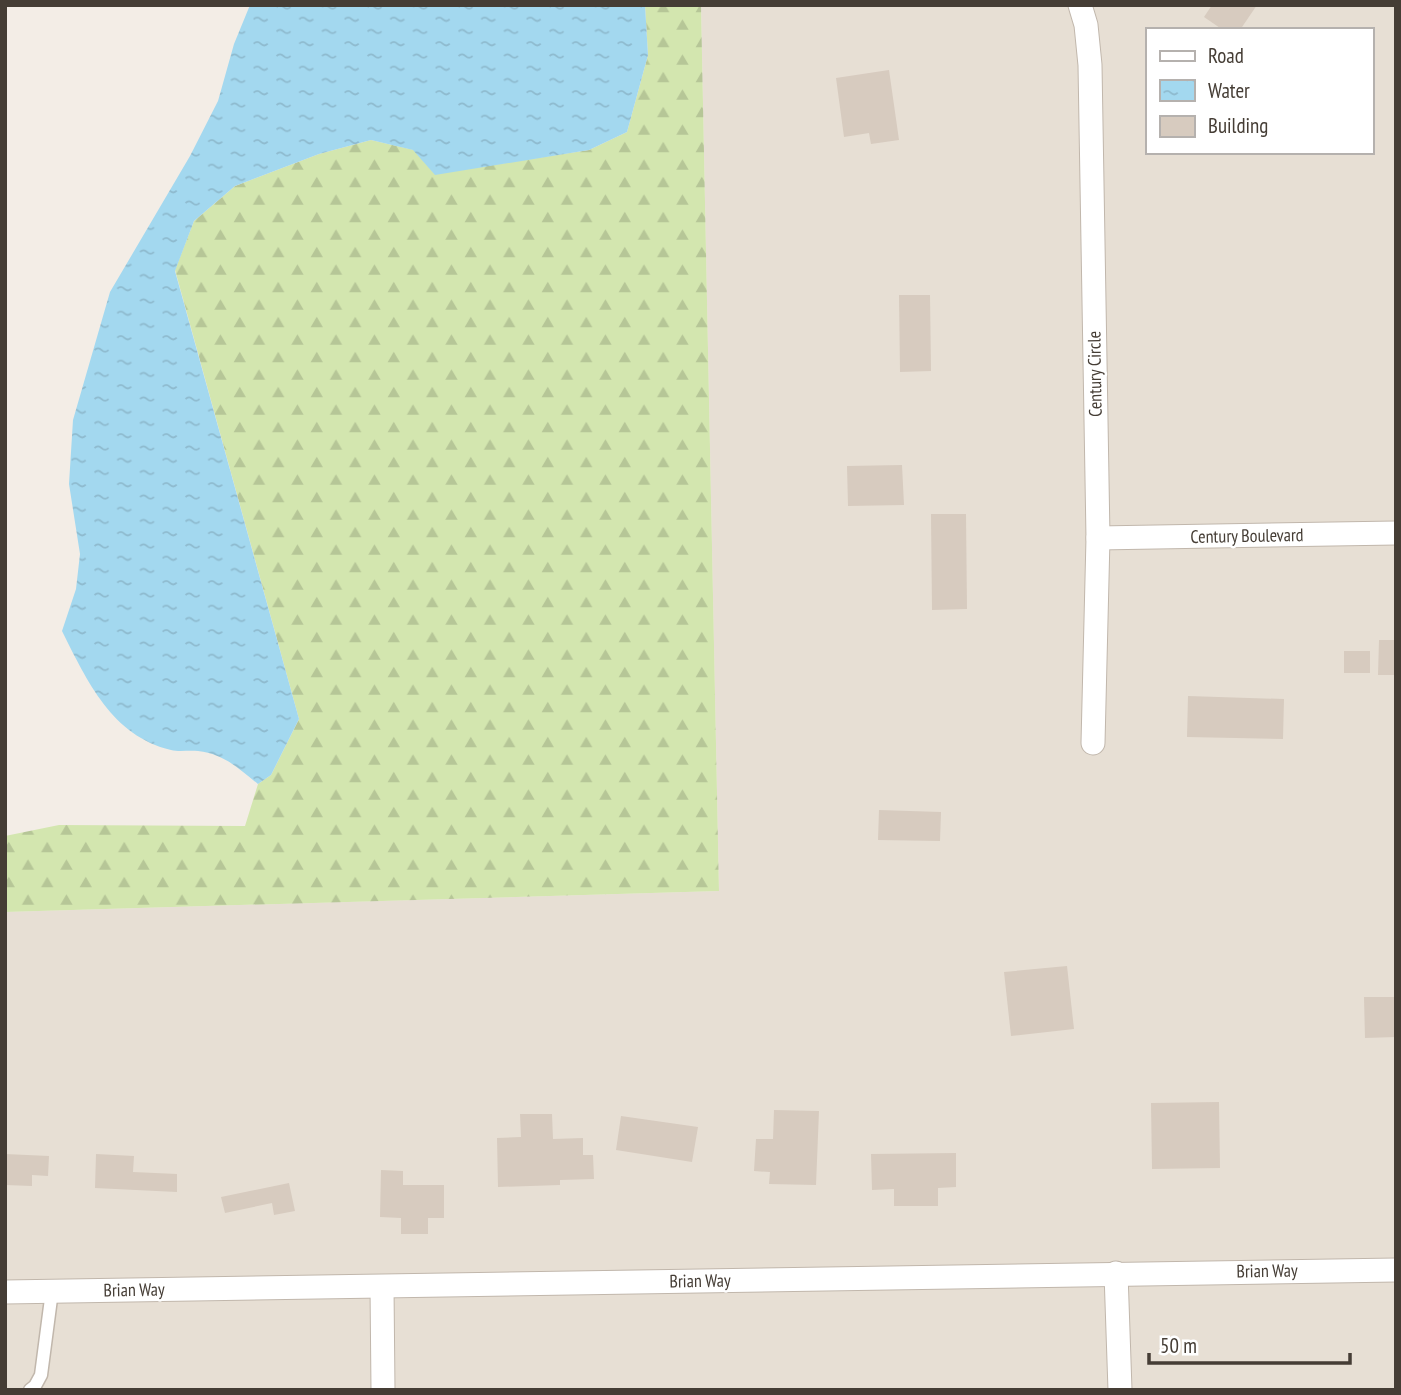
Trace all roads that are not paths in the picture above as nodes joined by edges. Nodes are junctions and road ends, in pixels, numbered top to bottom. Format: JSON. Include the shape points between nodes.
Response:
{"nodes":[{"id":1,"x":1080,"y":5,"type":"edge"},
{"id":2,"x":1396,"y":533,"type":"edge"},
{"id":3,"x":1098,"y":538,"type":"junction"},
{"id":4,"x":1093,"y":743,"type":"dead end"},
{"id":5,"x":1396,"y":1270,"type":"edge"},
{"id":6,"x":1116,"y":1273,"type":"junction"},
{"id":7,"x":382,"y":1287,"type":"junction"},
{"id":8,"x":52,"y":1291,"type":"junction"},
{"id":9,"x":5,"y":1292,"type":"edge"},
{"id":10,"x":30,"y":1390,"type":"edge"},
{"id":11,"x":383,"y":1390,"type":"edge"},
{"id":12,"x":1120,"y":1390,"type":"edge"}],
"edges":[{"from":1,"to":3,"type":"street","name":"Century Circle","via":[[1090,65]]},
{"from":2,"to":3,"type":"street","name":"Century Boulevard"},
{"from":3,"to":4,"type":"street","name":"Century Circle"},
{"from":5,"to":6,"type":"street","name":"Brian Way"},
{"from":6,"to":7,"type":"street","name":"Brian Way"},
{"from":6,"to":12,"type":"street"},
{"from":7,"to":8,"type":"street","name":"Brian Way"},
{"from":7,"to":11,"type":"street"},
{"from":8,"to":9,"type":"street","name":"Brian Way"},
{"from":8,"to":10,"type":"lane","via":[[41,1375]]}]}
